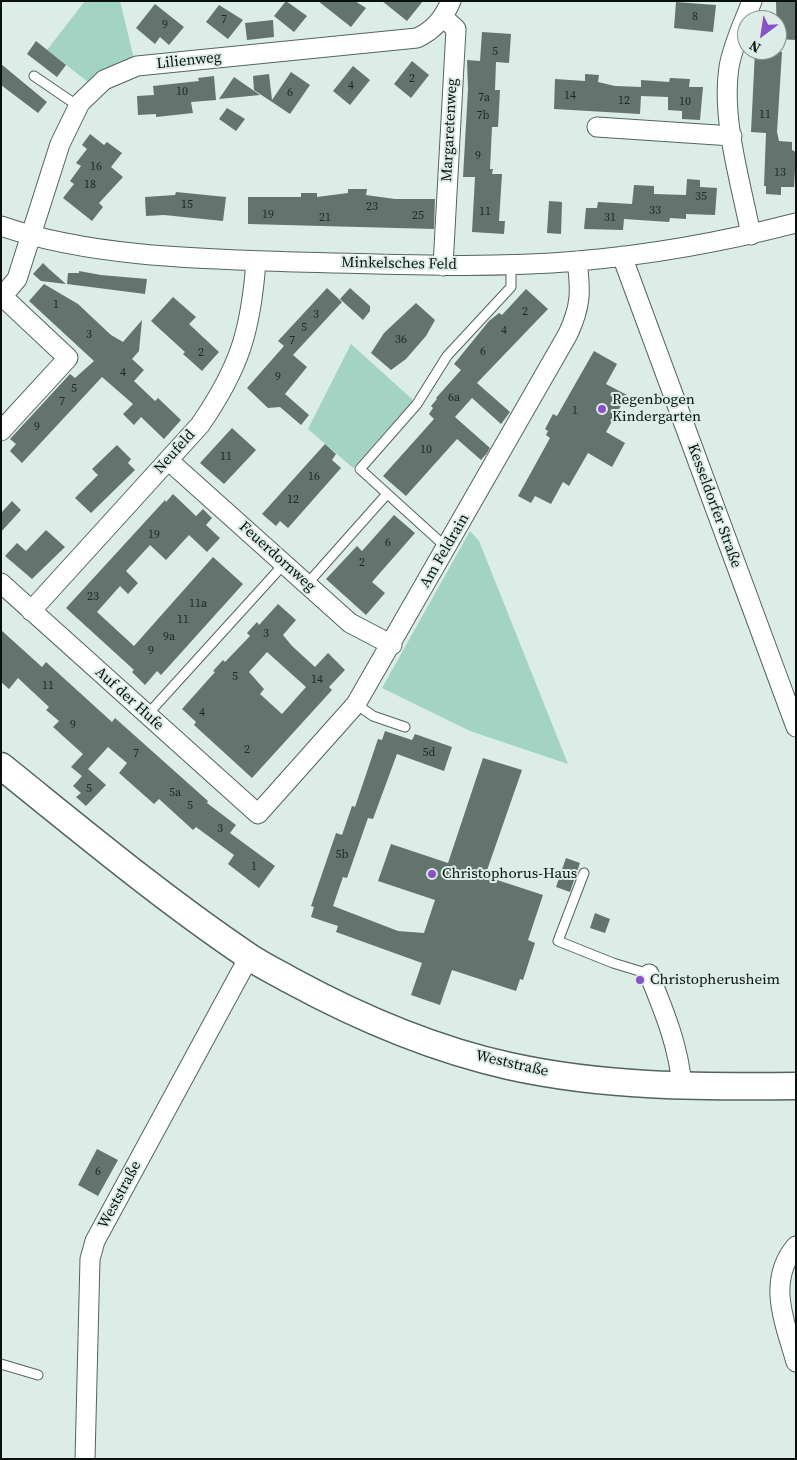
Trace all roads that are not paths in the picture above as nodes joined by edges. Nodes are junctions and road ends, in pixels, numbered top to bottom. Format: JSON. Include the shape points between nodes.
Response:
{"nodes":[{"id":1,"x":752,"y":1,"type":"edge"},
{"id":2,"x":448,"y":9,"type":"edge"},
{"id":3,"x":34,"y":76,"type":"dead end"},
{"id":4,"x":78,"y":106,"type":"junction"},
{"id":5,"x":598,"y":127,"type":"dead end"},
{"id":6,"x":732,"y":136,"type":"junction"},
{"id":7,"x":796,"y":223,"type":"edge"},
{"id":8,"x":1,"y":226,"type":"edge"},
{"id":9,"x":751,"y":235,"type":"junction"},
{"id":10,"x":30,"y":236,"type":"junction"},
{"id":11,"x":622,"y":256,"type":"junction"},
{"id":12,"x":256,"y":261,"type":"junction"},
{"id":13,"x":578,"y":261,"type":"junction"},
{"id":14,"x":511,"y":264,"type":"junction"},
{"id":15,"x":444,"y":266,"type":"junction"},
{"id":16,"x":2,"y":298,"type":"edge"},
{"id":17,"x":1,"y":431,"type":"edge"},
{"id":18,"x":168,"y":460,"type":"junction"},
{"id":19,"x":387,"y":494,"type":"junction"},
{"id":20,"x":447,"y":548,"type":"junction"},
{"id":21,"x":284,"y":564,"type":"junction"},
{"id":22,"x":1,"y":583,"type":"edge"},
{"id":23,"x":307,"y":584,"type":"junction"},
{"id":24,"x":31,"y":611,"type":"junction"},
{"id":25,"x":392,"y":644,"type":"junction"},
{"id":26,"x":356,"y":704,"type":"junction"},
{"id":27,"x":147,"y":715,"type":"junction"},
{"id":28,"x":405,"y":727,"type":"dead end"},
{"id":29,"x":796,"y":727,"type":"edge"},
{"id":30,"x":1,"y":766,"type":"edge"},
{"id":31,"x":258,"y":814,"type":"joint"},
{"id":32,"x":584,"y":873,"type":"dead end"},
{"id":33,"x":249,"y":957,"type":"junction"},
{"id":34,"x":649,"y":974,"type":"joint"},
{"id":35,"x":796,"y":1086,"type":"edge"},
{"id":36,"x":682,"y":1087,"type":"junction"},
{"id":37,"x":796,"y":1246,"type":"edge"},
{"id":38,"x":796,"y":1362,"type":"edge"},
{"id":39,"x":1,"y":1364,"type":"edge"},
{"id":40,"x":38,"y":1376,"type":"dead end"},
{"id":41,"x":85,"y":1459,"type":"edge"}],
"edges":[{"from":1,"to":6,"type":"street","via":[[730,66],[727,96]]},
{"from":2,"to":4,"type":"street","name":"Lilienweg","via":[[428,33],[417,38],[137,66],[104,80]]},
{"from":2,"to":15,"type":"street","name":"Margaretenweg","via":[[456,29]]},
{"from":3,"to":4,"type":"lane"},
{"from":4,"to":10,"type":"street","name":"Lilienweg","via":[[60,144]]},
{"from":5,"to":6,"type":"street"},
{"from":6,"to":9,"type":"street"},
{"from":7,"to":9,"type":"street","name":"Minkelsches Feld"},
{"from":8,"to":10,"type":"street","name":"Minkelsches Feld"},
{"from":9,"to":11,"type":"street","name":"Minkelsches Feld"},
{"from":10,"to":12,"type":"street","name":"Minkelsches Feld","via":[[135,253]]},
{"from":10,"to":16,"type":"street","name":"Lilienweg","via":[[17,279]]},
{"from":11,"to":13,"type":"street","name":"Minkelsches Feld"},
{"from":11,"to":29,"type":"street","name":"Kesseldorfer Straße"},
{"from":12,"to":15,"type":"street","name":"Minkelsches Feld"},
{"from":12,"to":18,"type":"street","name":"Neufeld","via":[[252,307],[240,354],[218,400]]},
{"from":13,"to":14,"type":"street","name":"Minkelsches Feld"},
{"from":13,"to":20,"type":"street","name":"Am Feldrain","via":[[578,312]]},
{"from":14,"to":15,"type":"street","name":"Minkelsches Feld"},
{"from":14,"to":19,"type":"lane","via":[[511,287],[448,356],[417,404],[360,469]]},
{"from":16,"to":17,"type":"street","via":[[68,358]]},
{"from":18,"to":21,"type":"street","name":"Feuerdornweg"},
{"from":18,"to":24,"type":"street","name":"Neufeld"},
{"from":19,"to":20,"type":"lane"},
{"from":19,"to":23,"type":"lane"},
{"from":20,"to":25,"type":"street","name":"Am Feldrain"},
{"from":21,"to":23,"type":"street","name":"Feuerdornweg"},
{"from":21,"to":27,"type":"lane"},
{"from":22,"to":24,"type":"street","name":"Auf der Hufe"},
{"from":23,"to":25,"type":"street","name":"Feuerdornweg","via":[[350,623]]},
{"from":24,"to":27,"type":"street","name":"Auf der Hufe"},
{"from":25,"to":26,"type":"street","name":"Am Feldrain"},
{"from":26,"to":28,"type":"lane","via":[[372,716]]},
{"from":26,"to":31,"type":"street","name":"Am Feldrain"},
{"from":27,"to":31,"type":"street","name":"Auf der Hufe"},
{"from":30,"to":33,"type":"main road","name":"Weststraße","via":[[127,868]]},
{"from":32,"to":34,"type":"lane","via":[[558,941]]},
{"from":33,"to":36,"type":"main road","name":"Weststraße","via":[[374,1021],[439,1046],[526,1069],[599,1081]]},
{"from":33,"to":41,"type":"street","name":"Weststraße","via":[[95,1241],[90,1259]]},
{"from":34,"to":36,"type":"street","via":[[671,1028]]},
{"from":35,"to":36,"type":"main road","name":"Weststraße"},
{"from":37,"to":38,"type":"street","via":[[783,1266],[779,1284],[780,1301]]},
{"from":39,"to":40,"type":"lane"}]}
